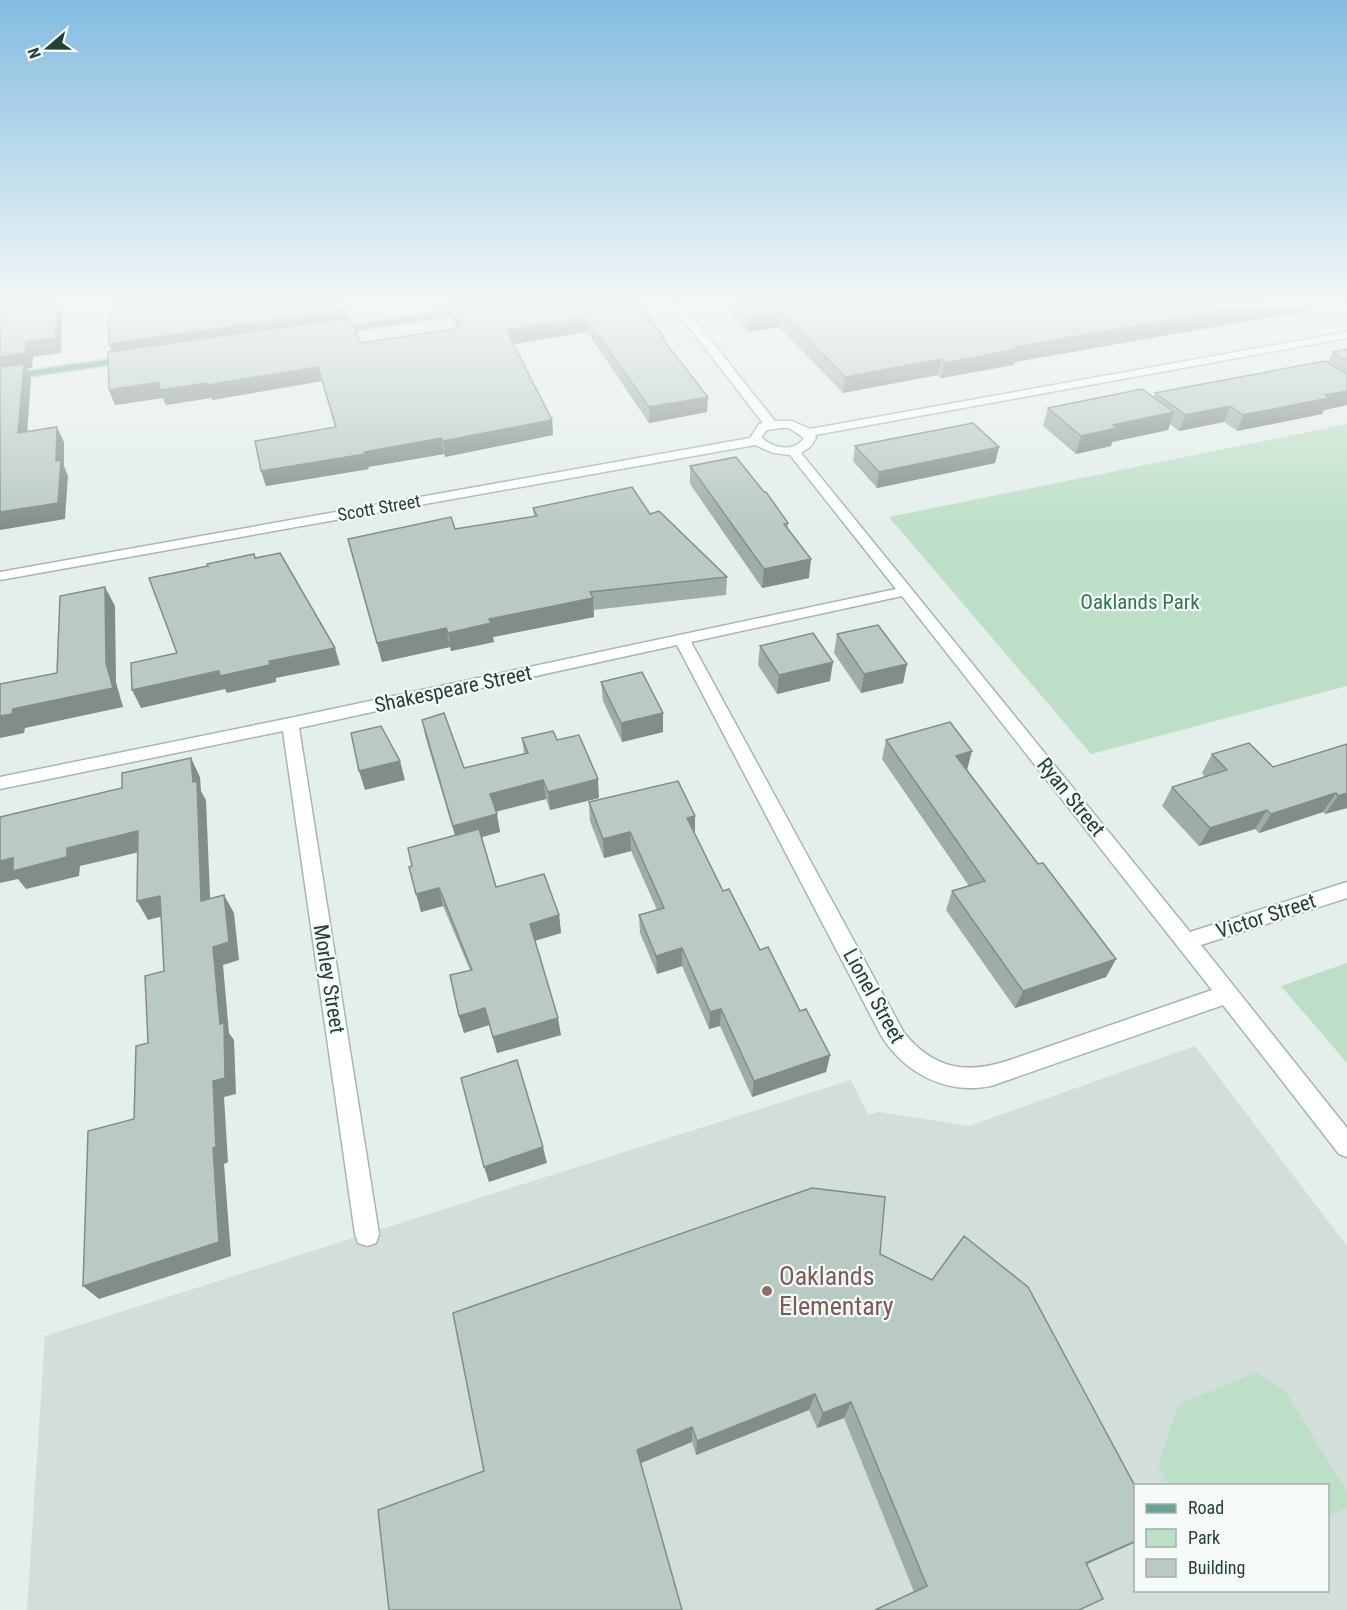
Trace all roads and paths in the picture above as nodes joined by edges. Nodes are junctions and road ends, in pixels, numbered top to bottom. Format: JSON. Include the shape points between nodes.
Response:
{"nodes":[{"id":1,"x":735,"y":379,"type":"edge"},
{"id":2,"x":1104,"y":379,"type":"edge"},
{"id":3,"x":771,"y":425,"type":"junction"},
{"id":4,"x":808,"y":433,"type":"junction"},
{"id":5,"x":757,"y":441,"type":"junction"},
{"id":6,"x":793,"y":451,"type":"junction"},
{"id":7,"x":0,"y":576,"type":"edge"},
{"id":8,"x":905,"y":591,"type":"junction"},
{"id":9,"x":681,"y":638,"type":"junction"},
{"id":10,"x":290,"y":724,"type":"junction"},
{"id":11,"x":0,"y":783,"type":"edge"},
{"id":12,"x":1347,"y":890,"type":"edge"},
{"id":13,"x":1186,"y":942,"type":"junction"},
{"id":14,"x":1227,"y":994,"type":"junction"},
{"id":15,"x":1347,"y":1146,"type":"edge"},
{"id":16,"x":368,"y":1234,"type":"dead end"}],
"edges":[{"from":1,"to":3,"type":"street"},
{"from":2,"to":4,"type":"street"},
{"from":3,"to":4,"type":"street","via":[[792,425]]},
{"from":3,"to":5,"type":"street","via":[[758,431]]},
{"from":4,"to":6,"type":"street","via":[[808,444]]},
{"from":5,"to":6,"type":"street","via":[[771,450]]},
{"from":5,"to":7,"type":"street","name":"Scott Street"},
{"from":6,"to":8,"type":"street","name":"Ryan Street"},
{"from":8,"to":9,"type":"street","name":"Shakespeare Street"},
{"from":8,"to":13,"type":"street","name":"Ryan Street"},
{"from":9,"to":10,"type":"street","name":"Shakespeare Street"},
{"from":9,"to":14,"type":"street","name":"Lionel Street","via":[[890,1030],[917,1061],[944,1074],[981,1078]]},
{"from":10,"to":11,"type":"street","name":"Shakespeare Street"},
{"from":10,"to":16,"type":"street","name":"Morley Street"},
{"from":12,"to":13,"type":"street","name":"Victor Street"},
{"from":13,"to":14,"type":"street","name":"Ryan Street"},
{"from":14,"to":15,"type":"street","name":"Ryan Street"}]}
